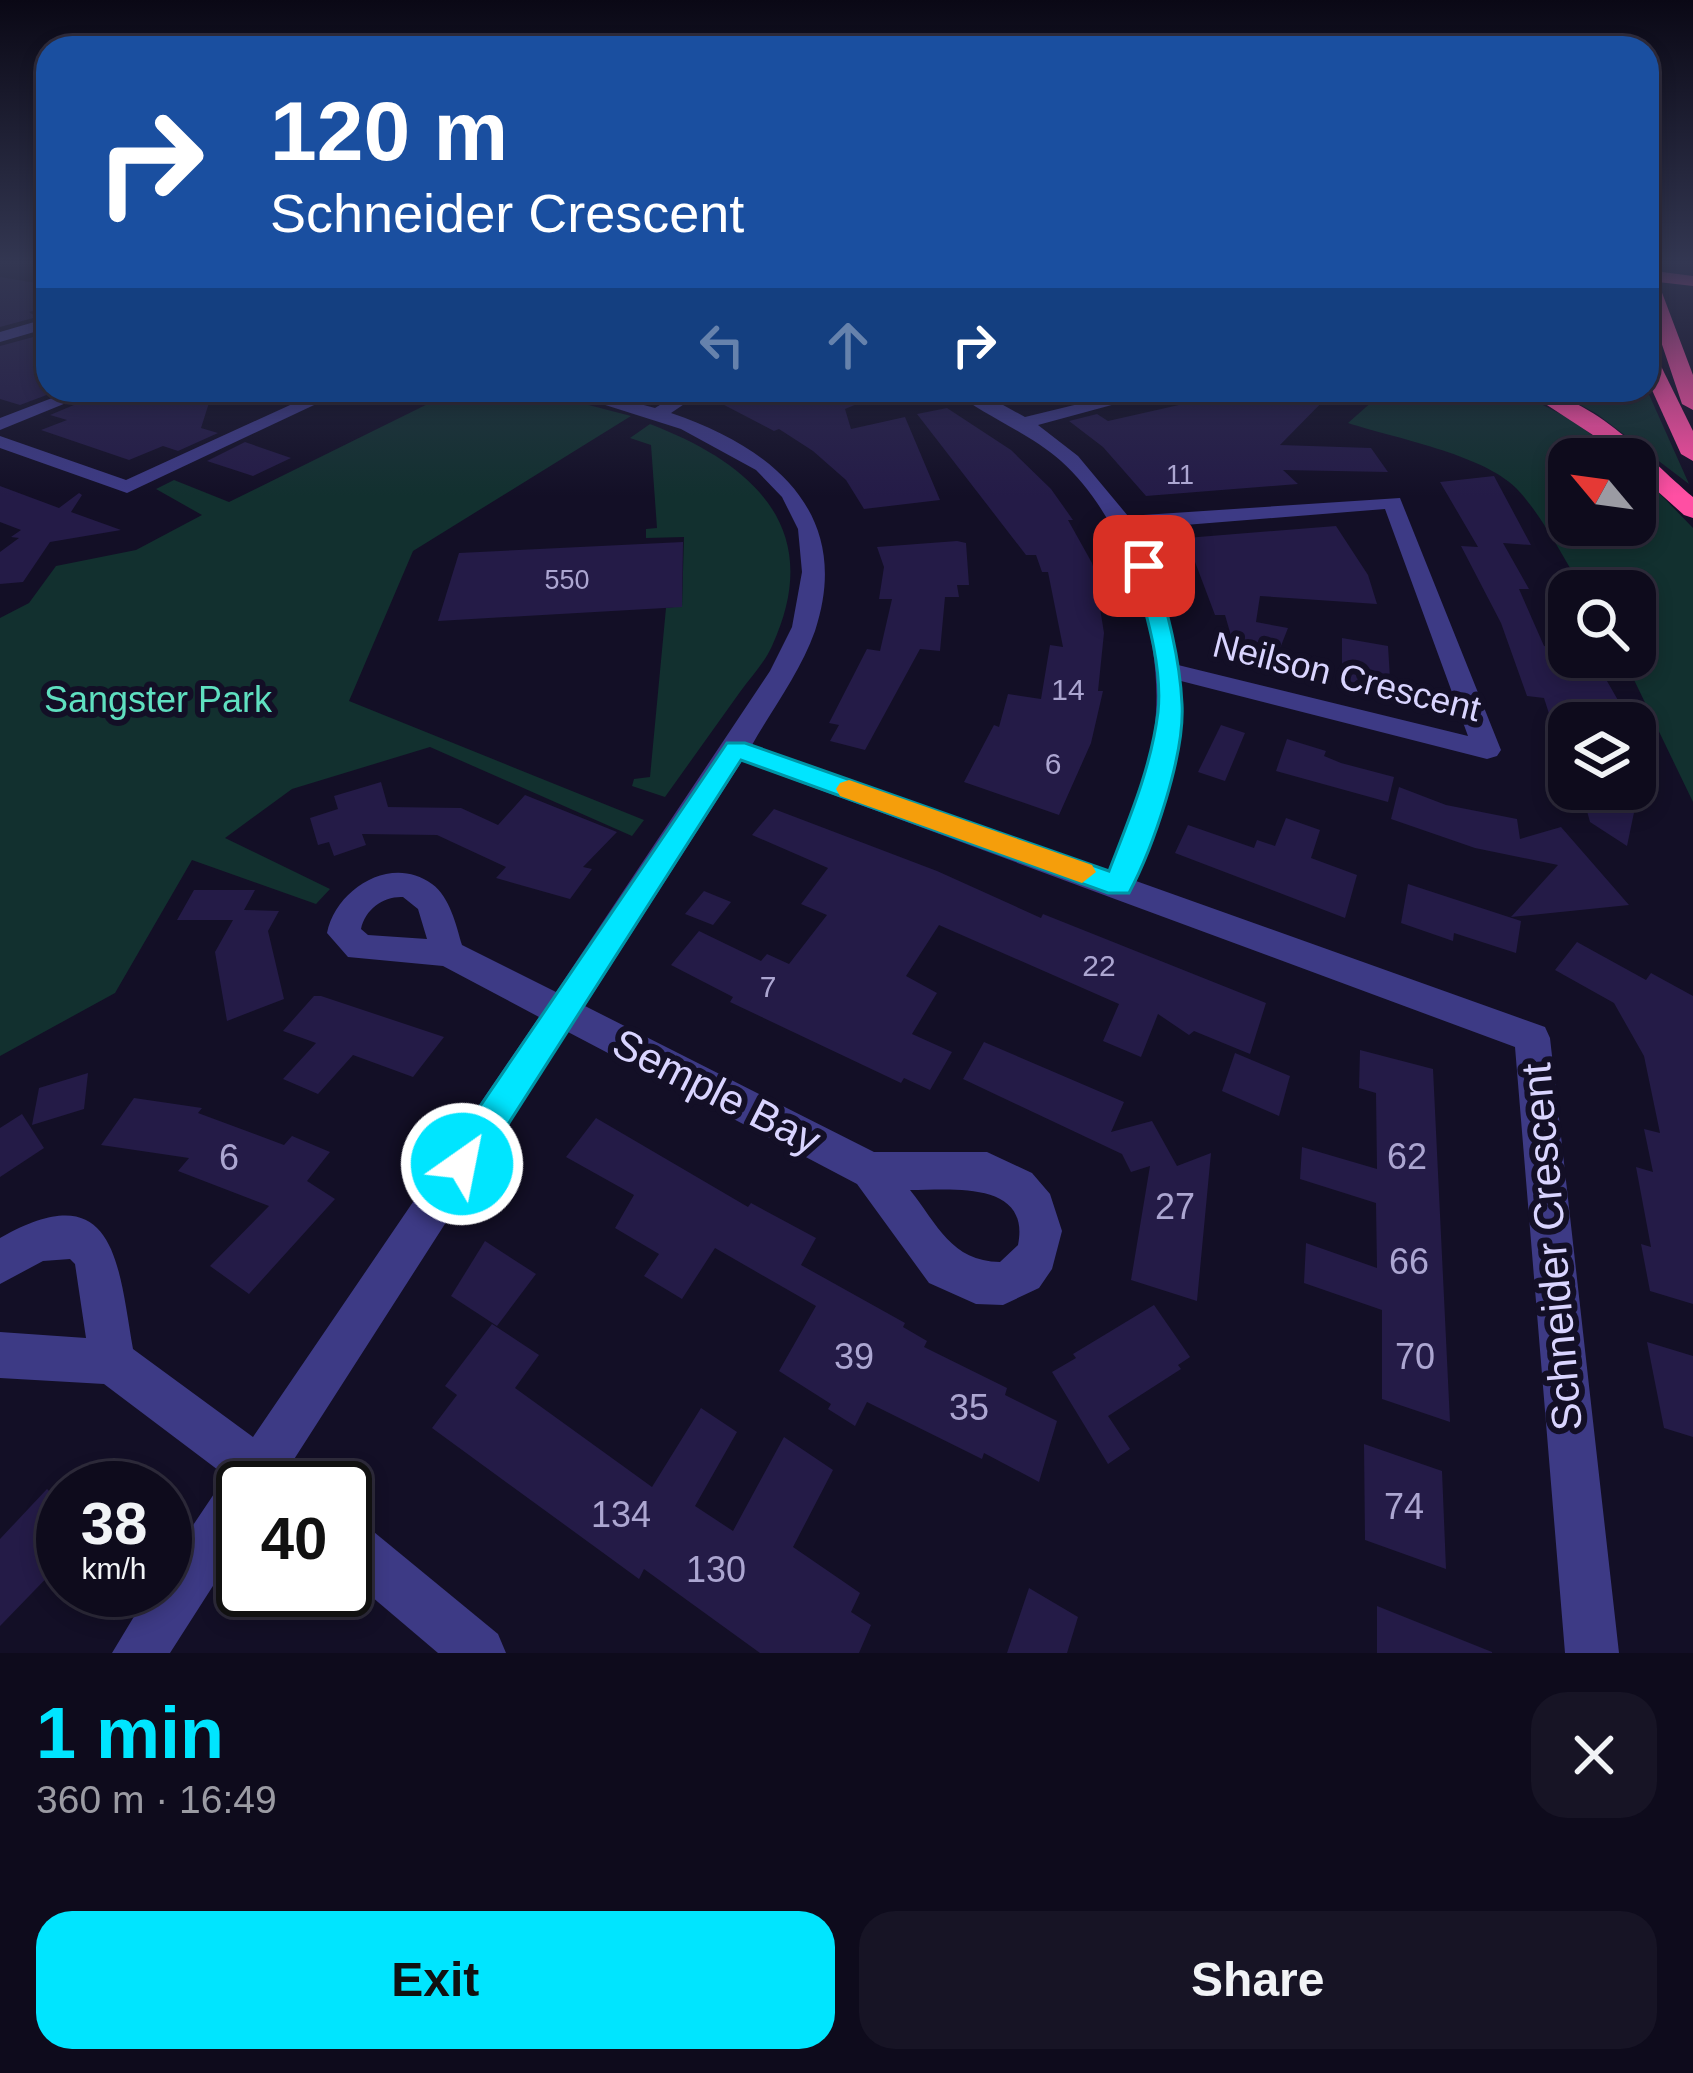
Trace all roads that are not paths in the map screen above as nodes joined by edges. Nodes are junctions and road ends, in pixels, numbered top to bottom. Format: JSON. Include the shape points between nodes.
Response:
{"nodes":[{"id":1,"x":1671,"y":341,"type":"edge"},
{"id":2,"x":1659,"y":383,"type":"edge"},
{"id":3,"x":58,"y":402,"type":"edge"},
{"id":4,"x":311,"y":402,"type":"edge"},
{"id":5,"x":618,"y":402,"type":"edge"},
{"id":6,"x":676,"y":402,"type":"edge"},
{"id":7,"x":986,"y":402,"type":"edge"},
{"id":8,"x":1108,"y":402,"type":"edge"},
{"id":9,"x":1554,"y":402,"type":"edge"},
{"id":10,"x":1693,"y":404,"type":"edge"},
{"id":11,"x":660,"y":412,"type":"junction"},
{"id":12,"x":1026,"y":422,"type":"junction"},
{"id":13,"x":0,"y":424,"type":"edge"},
{"id":14,"x":0,"y":442,"type":"edge"},
{"id":15,"x":1693,"y":454,"type":"edge"},
{"id":16,"x":1693,"y":510,"type":"edge"},
{"id":17,"x":1124,"y":524,"type":"junction"},
{"id":18,"x":1165,"y":669,"type":"junction"},
{"id":19,"x":736,"y":748,"type":"junction"},
{"id":20,"x":1118,"y":886,"type":"junction"},
{"id":21,"x":448,"y":953,"type":"dead end"},
{"id":22,"x":563,"y":1011,"type":"junction"},
{"id":23,"x":871,"y":1171,"type":"dead end"},
{"id":24,"x":0,"y":1263,"type":"edge"},
{"id":25,"x":0,"y":1355,"type":"edge"},
{"id":26,"x":112,"y":1362,"type":"junction"},
{"id":27,"x":230,"y":1461,"type":"edge"},
{"id":28,"x":273,"y":1461,"type":"edge"},
{"id":29,"x":216,"y":1544,"type":"edge"},
{"id":30,"x":372,"y":1564,"type":"edge"},
{"id":31,"x":139,"y":1653,"type":"edge"},
{"id":32,"x":479,"y":1653,"type":"edge"},
{"id":33,"x":1592,"y":1653,"type":"edge"}],
"edges":[{"from":1,"to":10,"type":"highway"},
{"from":2,"to":15,"type":"highway"},
{"from":3,"to":13,"type":"street"},
{"from":4,"to":14,"type":"street","via":[[128,487]]},
{"from":5,"to":11,"type":"street"},
{"from":6,"to":11,"type":"street"},
{"from":7,"to":12,"type":"street"},
{"from":8,"to":12,"type":"street"},
{"from":9,"to":16,"type":"highway","via":[[1604,432]]},
{"from":11,"to":19,"type":"street","via":[[756,460],[802,514],[814,551],[798,642]]},
{"from":12,"to":17,"type":"street","via":[[1057,443]]},
{"from":17,"to":18,"type":"street","via":[[1148,583]]},
{"from":17,"to":18,"type":"street","name":"Neilson Crescent","via":[[1393,502],[1487,750]]},
{"from":18,"to":20,"type":"street","via":[[1171,707],[1159,776]]},
{"from":19,"to":20,"type":"street","name":"Schneider Crescent"},
{"from":19,"to":22,"type":"street"},
{"from":20,"to":33,"type":"street","name":"Schneider Crescent","via":[[1532,1038]]},
{"from":21,"to":22,"type":"street","name":"Semple Bay"},
{"from":22,"to":23,"type":"street","name":"Semple Bay"},
{"from":22,"to":28,"type":"street"},
{"from":24,"to":26,"type":"street","via":[[55,1237],[86,1242],[95,1253]]},
{"from":25,"to":26,"type":"street"},
{"from":26,"to":27,"type":"street"},
{"from":29,"to":31,"type":"street"},
{"from":30,"to":32,"type":"street"}]}
